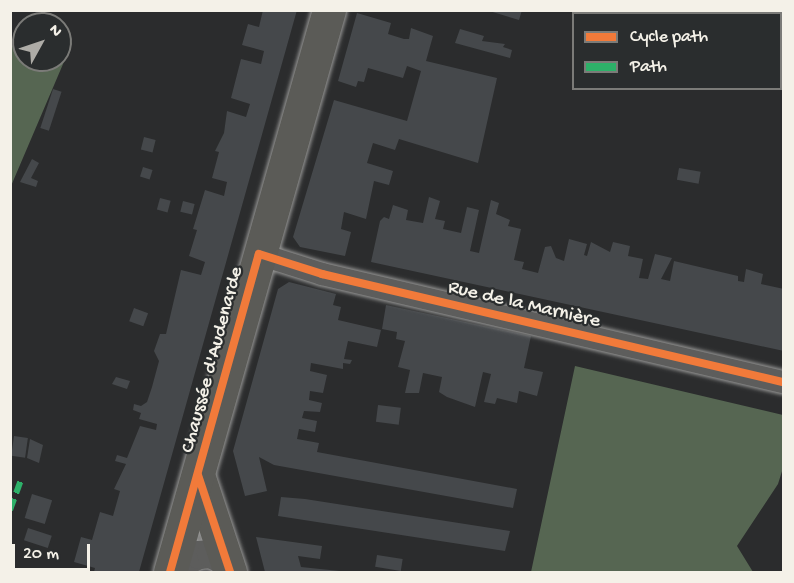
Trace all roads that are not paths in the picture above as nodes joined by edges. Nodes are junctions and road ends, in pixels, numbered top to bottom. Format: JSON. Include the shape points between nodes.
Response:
{"nodes":[{"id":1,"x":329,"y":10,"type":"edge"},
{"id":2,"x":259,"y":254,"type":"junction"},
{"id":3,"x":783,"y":382,"type":"edge"},
{"id":4,"x":198,"y":475,"type":"junction"},
{"id":5,"x":229,"y":568,"type":"edge"},
{"id":6,"x":171,"y":571,"type":"edge"}],
"edges":[{"from":1,"to":2,"type":"main road","name":"Chaussée d'Audenarde"},
{"from":2,"to":3,"type":"street","name":"Rue de la Marnière","via":[[322,274]]},
{"from":2,"to":4,"type":"main road","name":"Chaussée d'Audenarde"},
{"from":4,"to":5,"type":"main road","name":"Chaussée d'Audenarde"},
{"from":4,"to":6,"type":"main road","name":"Chaussée d'Audenarde"},
{"from":5,"to":6,"type":"street","name":"Chaussée d'Audenarde","via":[[211,554],[199,555]]}]}
